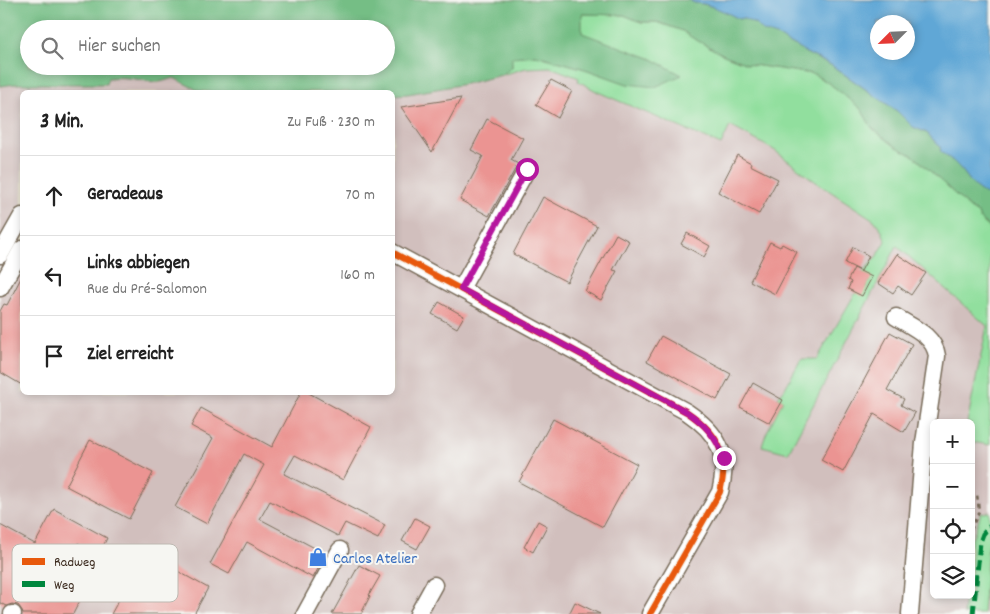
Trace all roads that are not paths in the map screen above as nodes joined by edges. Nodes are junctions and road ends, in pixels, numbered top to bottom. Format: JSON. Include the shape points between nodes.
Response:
{"nodes":[{"id":1,"x":527,"y":169,"type":"dead end"},
{"id":2,"x":20,"y":219,"type":"edge"},
{"id":3,"x":2,"y":246,"type":"edge"},
{"id":4,"x":20,"y":253,"type":"edge"},
{"id":5,"x":395,"y":254,"type":"edge"},
{"id":6,"x":0,"y":288,"type":"edge"},
{"id":7,"x":461,"y":289,"type":"junction"},
{"id":8,"x":896,"y":317,"type":"dead end"},
{"id":9,"x":340,"y":550,"type":"dead end"},
{"id":10,"x":434,"y":585,"type":"dead end"},
{"id":11,"x":305,"y":614,"type":"edge"},
{"id":12,"x":418,"y":614,"type":"edge"},
{"id":13,"x":650,"y":614,"type":"edge"},
{"id":14,"x":910,"y":614,"type":"edge"}],
"edges":[{"from":1,"to":7,"type":"street"},
{"from":2,"to":3,"type":"street"},
{"from":4,"to":6,"type":"street"},
{"from":5,"to":7,"type":"street"},
{"from":7,"to":13,"type":"street","via":[[687,412],[717,441],[724,458],[720,492]]},
{"from":8,"to":14,"type":"street","via":[[929,338],[937,356],[924,443]]},
{"from":9,"to":11,"type":"street"},
{"from":10,"to":12,"type":"street"}]}
